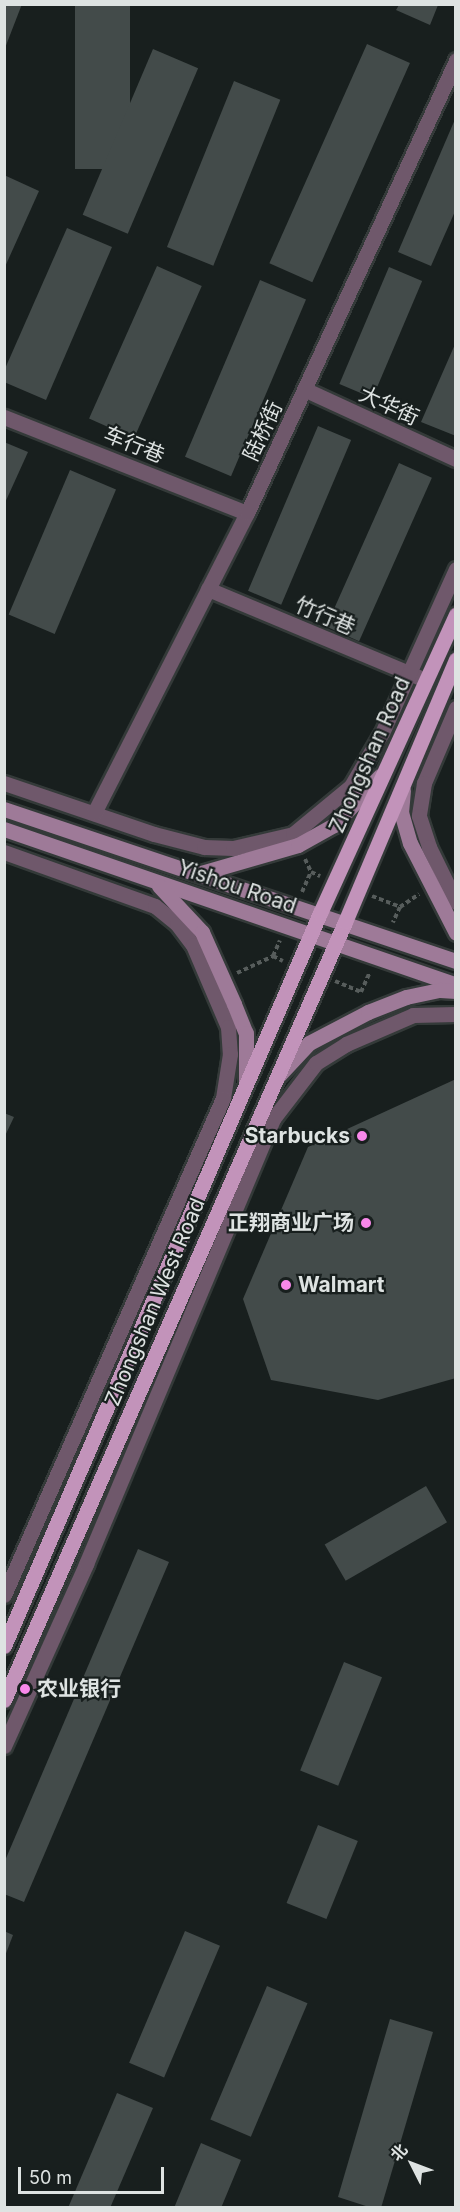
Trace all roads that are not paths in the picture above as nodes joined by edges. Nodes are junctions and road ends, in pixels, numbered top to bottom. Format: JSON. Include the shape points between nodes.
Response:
{"nodes":[{"id":1,"x":456,"y":60,"type":"edge"},
{"id":2,"x":451,"y":85,"type":"edge"},
{"id":3,"x":306,"y":390,"type":"junction"},
{"id":4,"x":4,"y":417,"type":"edge"},
{"id":5,"x":456,"y":459,"type":"edge"},
{"id":6,"x":247,"y":513,"type":"junction"},
{"id":7,"x":456,"y":569,"type":"edge"},
{"id":8,"x":208,"y":589,"type":"junction"},
{"id":9,"x":456,"y":614,"type":"edge"},
{"id":10,"x":456,"y":659,"type":"edge"},
{"id":11,"x":409,"y":673,"type":"junction"},
{"id":12,"x":427,"y":680,"type":"junction"},
{"id":13,"x":450,"y":685,"type":"edge"},
{"id":14,"x":456,"y":708,"type":"edge"},
{"id":15,"x":391,"y":762,"type":"junction"},
{"id":16,"x":405,"y":778,"type":"junction"},
{"id":17,"x":4,"y":783,"type":"edge"},
{"id":18,"x":4,"y":808,"type":"edge"},
{"id":19,"x":94,"y":813,"type":"junction"},
{"id":20,"x":4,"y":829,"type":"edge"},
{"id":21,"x":4,"y":852,"type":"edge"},
{"id":22,"x":201,"y":873,"type":"junction"},
{"id":23,"x":155,"y":882,"type":"junction"},
{"id":24,"x":456,"y":902,"type":"edge"},
{"id":25,"x":320,"y":912,"type":"junction"},
{"id":26,"x":345,"y":922,"type":"junction"},
{"id":27,"x":456,"y":933,"type":"edge"},
{"id":28,"x":311,"y":935,"type":"junction"},
{"id":29,"x":335,"y":944,"type":"junction"},
{"id":30,"x":456,"y":961,"type":"edge"},
{"id":31,"x":456,"y":985,"type":"edge"},
{"id":32,"x":456,"y":991,"type":"edge"},
{"id":33,"x":456,"y":1014,"type":"edge"},
{"id":34,"x":246,"y":1084,"type":"junction"},
{"id":35,"x":271,"y":1084,"type":"junction"},
{"id":36,"x":4,"y":1595,"type":"edge"},
{"id":37,"x":4,"y":1646,"type":"edge"},
{"id":38,"x":4,"y":1700,"type":"edge"},
{"id":39,"x":4,"y":1746,"type":"edge"}],
"edges":[{"from":1,"to":2,"type":"street","name":"陆桥街"},
{"from":2,"to":3,"type":"street","name":"陆桥街"},
{"from":3,"to":5,"type":"street","name":"大华街"},
{"from":3,"to":6,"type":"street","name":"陆桥街"},
{"from":4,"to":6,"type":"street","name":"车行巷"},
{"from":6,"to":8,"type":"street","name":"陆桥街"},
{"from":7,"to":11,"type":"street"},
{"from":8,"to":11,"type":"street","name":"竹行巷"},
{"from":8,"to":19,"type":"street","name":"陆桥街"},
{"from":9,"to":12,"type":"main road","name":"Zhongshan Road"},
{"from":10,"to":13,"type":"main road","name":"Zhongshan Road"},
{"from":11,"to":12,"type":"street","name":"竹行巷"},
{"from":11,"to":19,"type":"street","via":[[382,733],[351,786],[293,834],[233,848],[204,847]]},
{"from":12,"to":15,"type":"main road","name":"Zhongshan Road"},
{"from":13,"to":16,"type":"main road","name":"Zhongshan Road"},
{"from":14,"to":24,"type":"street","via":[[424,783],[419,816]]},
{"from":15,"to":22,"type":"main road","via":[[334,825],[298,845]]},
{"from":15,"to":25,"type":"main road","name":"Zhongshan Road"},
{"from":16,"to":26,"type":"main road","name":"Zhongshan Road"},
{"from":16,"to":27,"type":"main road","via":[[401,812],[410,843]]},
{"from":17,"to":19,"type":"street"},
{"from":18,"to":22,"type":"main road","name":"Yishou Road"},
{"from":20,"to":23,"type":"main road","name":"Yishou Road"},
{"from":21,"to":36,"type":"street","via":[[155,906],[177,924],[192,945],[228,1027],[230,1054],[223,1098]]},
{"from":22,"to":25,"type":"main road","name":"Yishou Road"},
{"from":23,"to":28,"type":"main road","name":"Yishou Road"},
{"from":23,"to":34,"type":"main road","via":[[202,932],[246,1034]]},
{"from":25,"to":26,"type":"main road","name":"Yishou Road"},
{"from":25,"to":28,"type":"main road","name":"Zhongshan West Road"},
{"from":26,"to":29,"type":"main road","name":"Zhongshan West Road"},
{"from":26,"to":30,"type":"main road","name":"Yishou Road"},
{"from":28,"to":29,"type":"main road","name":"Yishou Road"},
{"from":28,"to":34,"type":"main road","name":"Zhongshan West Road"},
{"from":29,"to":31,"type":"main road","name":"Yishou Road"},
{"from":29,"to":35,"type":"main road","name":"Zhongshan West Road"},
{"from":32,"to":35,"type":"main road","via":[[406,997],[368,1012],[309,1043]]},
{"from":33,"to":39,"type":"street","via":[[413,1015],[346,1044],[316,1063],[273,1119]]},
{"from":34,"to":37,"type":"main road","name":"Zhongshan West Road"},
{"from":35,"to":38,"type":"main road","name":"Zhongshan West Road"}]}
